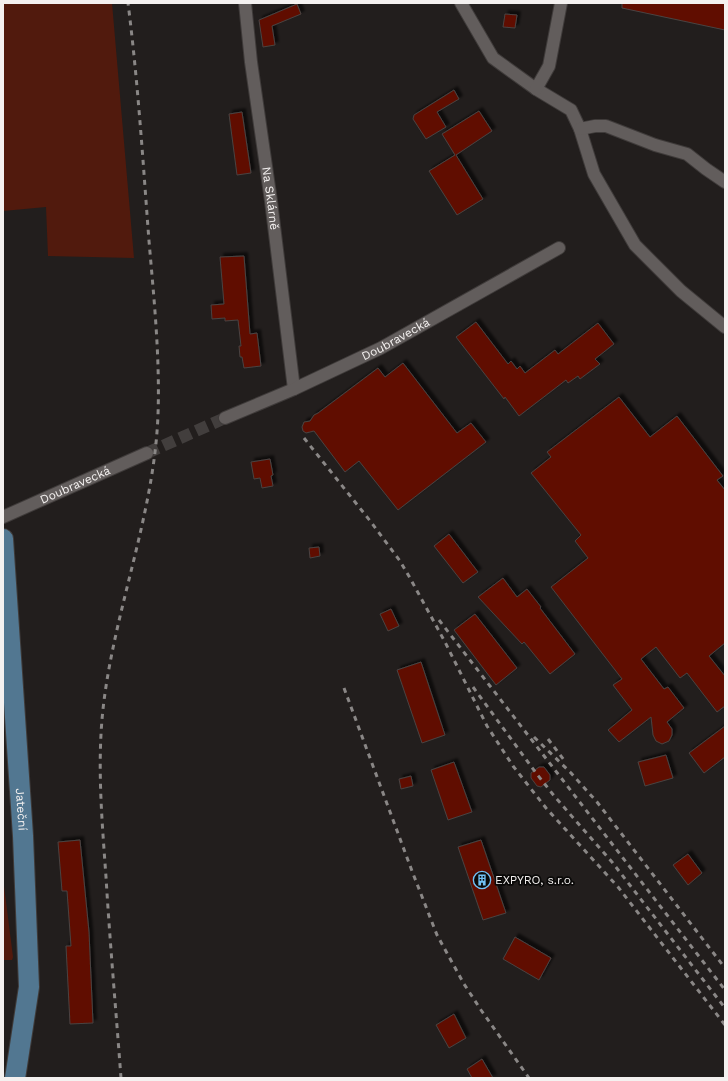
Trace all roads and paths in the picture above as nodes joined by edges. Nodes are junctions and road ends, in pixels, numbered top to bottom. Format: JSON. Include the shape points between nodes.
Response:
{"nodes":[{"id":1,"x":461,"y":3,"type":"edge"},
{"id":2,"x":560,"y":3,"type":"edge"},
{"id":3,"x":248,"y":5,"type":"edge"},
{"id":4,"x":536,"y":89,"type":"junction"},
{"id":5,"x":580,"y":129,"type":"junction"},
{"id":6,"x":725,"y":182,"type":"edge"},
{"id":7,"x":559,"y":248,"type":"dead end"},
{"id":8,"x":725,"y":327,"type":"edge"},
{"id":9,"x":294,"y":389,"type":"junction"},
{"id":10,"x":226,"y":418,"type":"tunnel mouth"},
{"id":11,"x":147,"y":452,"type":"tunnel mouth"},
{"id":12,"x":3,"y":517,"type":"edge"},
{"id":13,"x":3,"y":539,"type":"edge"},
{"id":14,"x":15,"y":1078,"type":"edge"}],
"edges":[{"from":1,"to":4,"type":"street","via":[[493,58]]},
{"from":2,"to":4,"type":"street","via":[[549,66]]},
{"from":3,"to":9,"type":"street","name":"Na Sklárně","via":[[251,62]]},
{"from":4,"to":5,"type":"street","via":[[571,110]]},
{"from":5,"to":6,"type":"street","via":[[606,126],[687,154]]},
{"from":5,"to":8,"type":"street","via":[[594,174],[635,245],[681,290]]},
{"from":7,"to":9,"type":"street","name":"Doubravecká","via":[[381,348]]},
{"from":9,"to":10,"type":"street","name":"Doubravecká"},
{"from":11,"to":12,"type":"street","name":"Doubravecká"},
{"from":13,"to":14,"type":"main road","name":"Jateční","via":[[23,836],[29,987]]}]}
